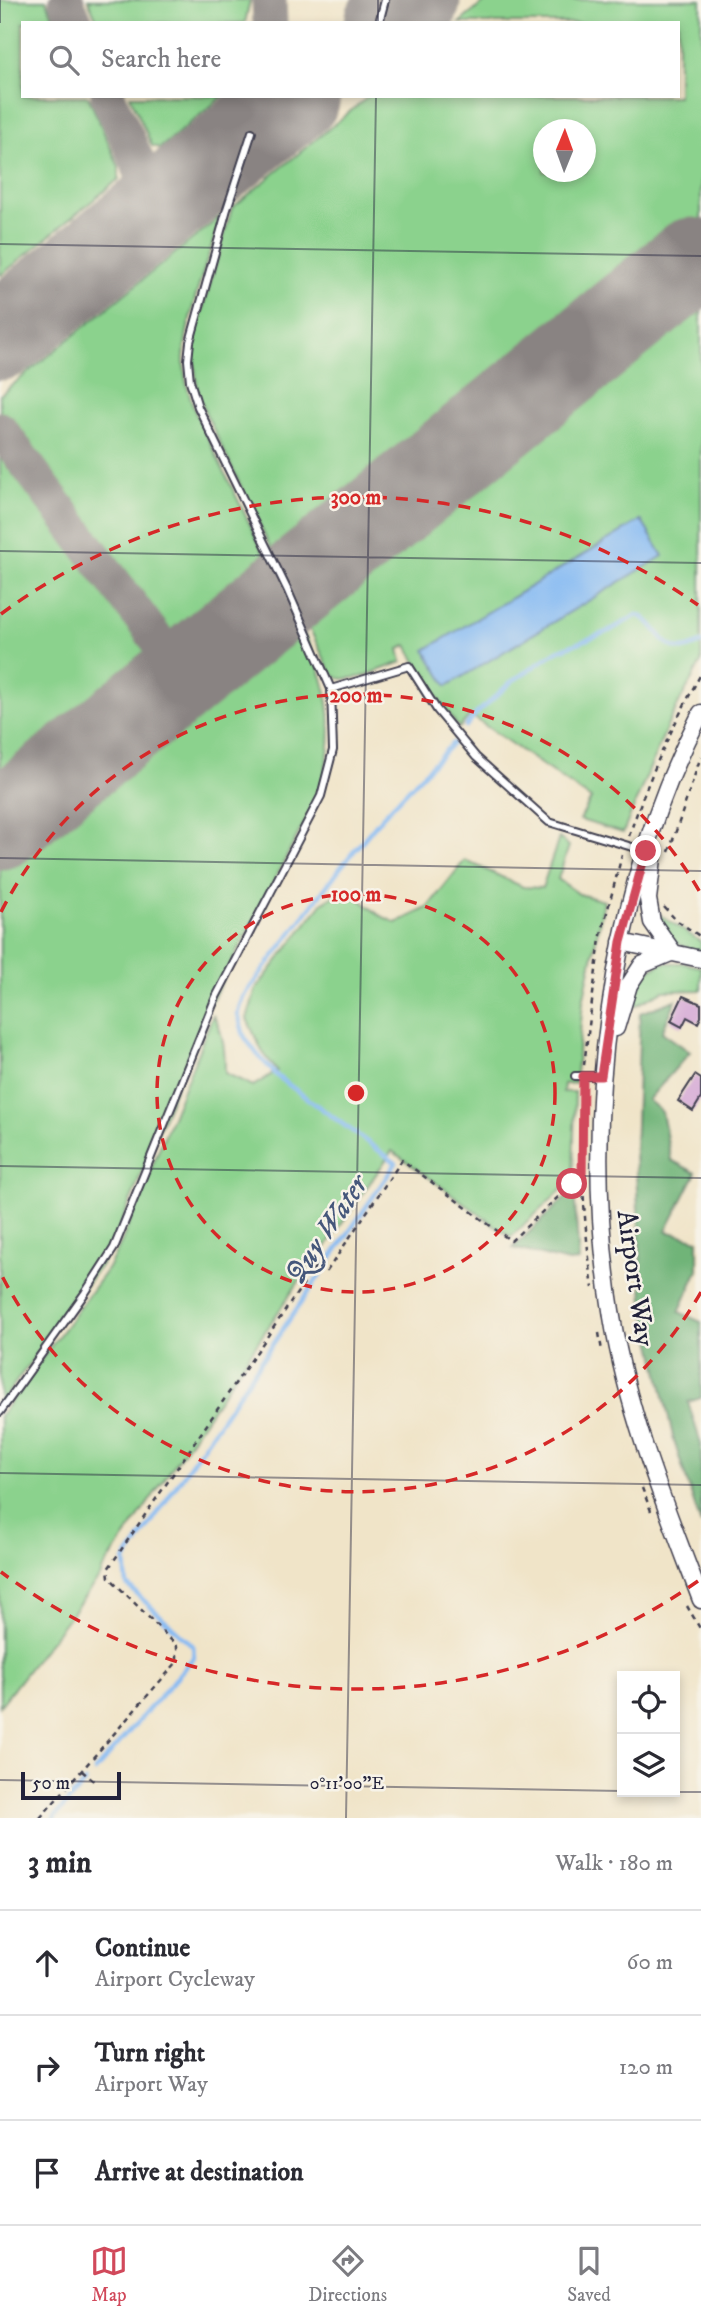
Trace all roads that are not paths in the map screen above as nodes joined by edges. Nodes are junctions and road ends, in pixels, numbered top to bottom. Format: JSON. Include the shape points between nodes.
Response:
{"nodes":[{"id":1,"x":385,"y":0,"type":"edge"},
{"id":2,"x":380,"y":21,"type":"edge"},
{"id":3,"x":252,"y":132,"type":"dead end"},
{"id":4,"x":331,"y":689,"type":"junction"},
{"id":5,"x":701,"y":713,"type":"edge"},
{"id":6,"x":660,"y":805,"type":"junction"},
{"id":7,"x":646,"y":851,"type":"junction"},
{"id":8,"x":621,"y":942,"type":"junction"},
{"id":9,"x":673,"y":952,"type":"junction"},
{"id":10,"x":701,"y":958,"type":"edge"},
{"id":11,"x":579,"y":1076,"type":"road end"},
{"id":12,"x":601,"y":1076,"type":"junction"},
{"id":13,"x":0,"y":1412,"type":"edge"},
{"id":14,"x":701,"y":1600,"type":"edge"}],
"edges":[{"from":1,"to":2,"type":"lane"},
{"from":3,"to":4,"type":"lane","via":[[194,323],[190,381],[198,407]]},
{"from":4,"to":7,"type":"lane","via":[[409,666],[476,757],[549,821]]},
{"from":4,"to":13,"type":"lane","via":[[333,750],[321,796],[216,997],[114,1248]]},
{"from":5,"to":6,"type":"street","name":"Airport Way"},
{"from":6,"to":7,"type":"street","name":"Airport Way"},
{"from":6,"to":9,"type":"street","via":[[648,899],[652,922]]},
{"from":7,"to":8,"type":"street","name":"Airport Way"},
{"from":8,"to":9,"type":"street"},
{"from":8,"to":12,"type":"street","name":"Airport Way"},
{"from":9,"to":10,"type":"street"},
{"from":9,"to":12,"type":"street","via":[[642,965],[629,985]]},
{"from":11,"to":12,"type":"lane"},
{"from":12,"to":14,"type":"street","name":"Airport Way","via":[[600,1197],[612,1318],[631,1401]]}]}
